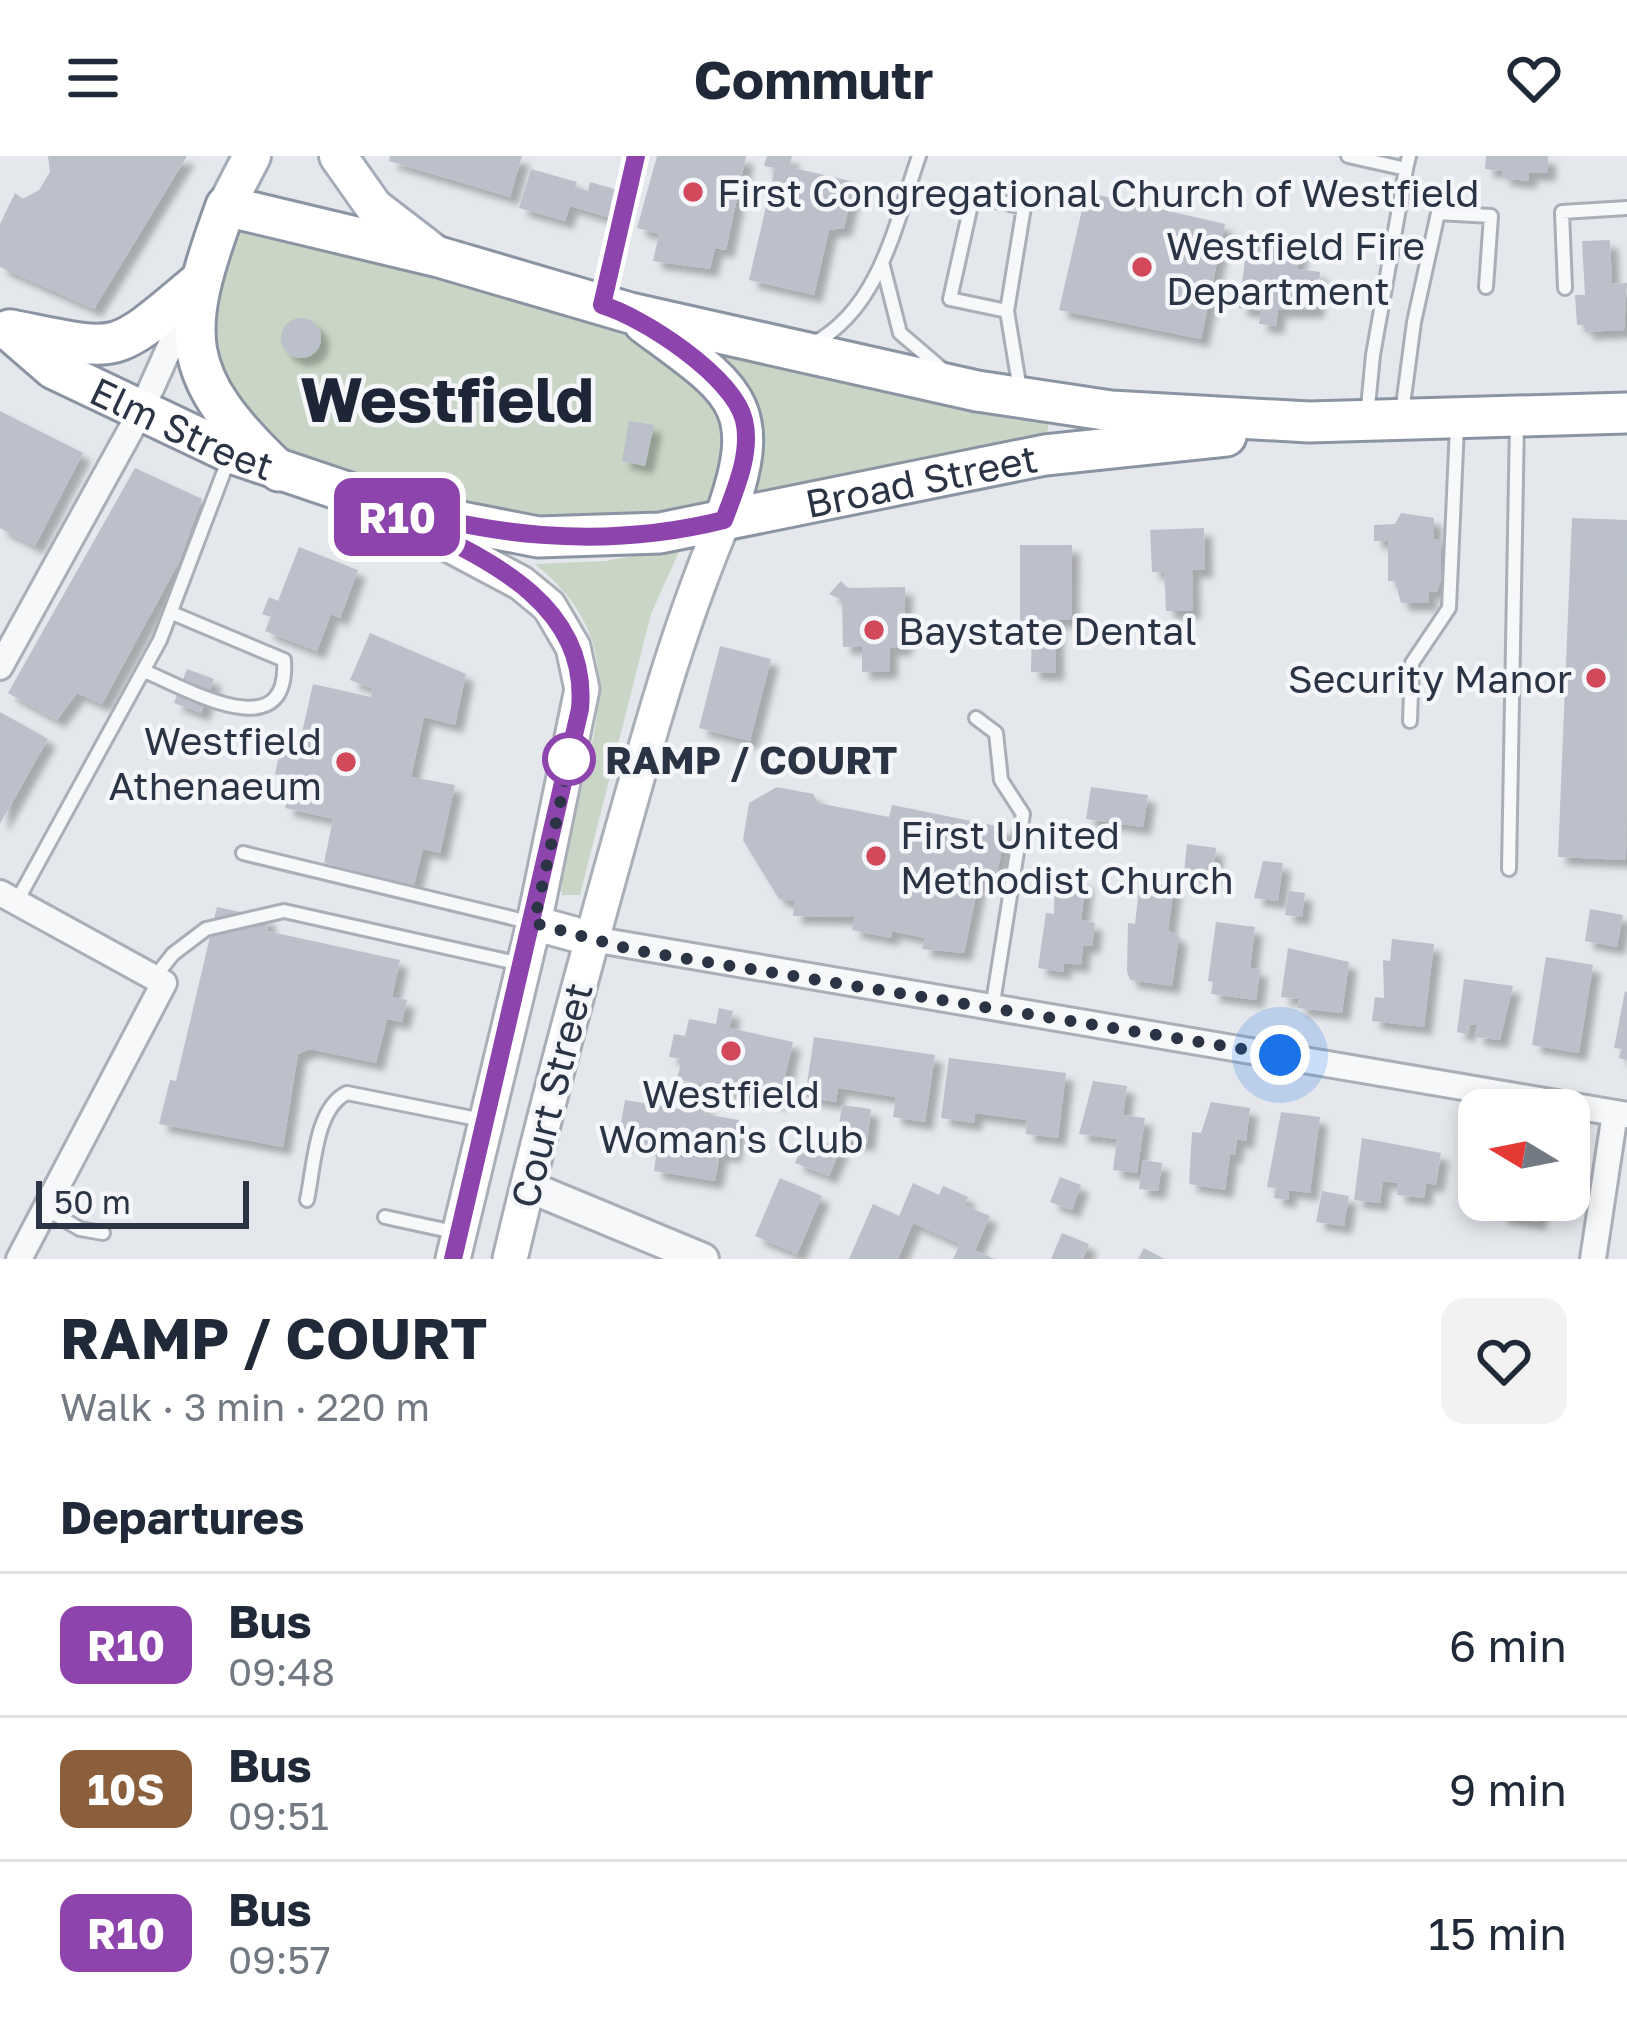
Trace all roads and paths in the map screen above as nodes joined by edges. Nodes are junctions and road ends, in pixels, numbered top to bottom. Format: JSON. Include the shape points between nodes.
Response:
{"nodes":[{"id":1,"x":252,"y":156,"type":"edge"},
{"id":2,"x":338,"y":156,"type":"edge"},
{"id":3,"x":636,"y":156,"type":"edge"},
{"id":4,"x":919,"y":156,"type":"edge"},
{"id":5,"x":1348,"y":156,"type":"edge"},
{"id":6,"x":1408,"y":163,"type":"edge"},
{"id":7,"x":226,"y":206,"type":"junction"},
{"id":8,"x":1627,"y":208,"type":"edge"},
{"id":9,"x":439,"y":256,"type":"junction"},
{"id":10,"x":881,"y":262,"type":"junction"},
{"id":11,"x":198,"y":283,"type":"junction"},
{"id":12,"x":1486,"y":287,"type":"dead end"},
{"id":13,"x":1565,"y":288,"type":"dead end"},
{"id":14,"x":616,"y":309,"type":"junction"},
{"id":15,"x":1007,"y":311,"type":"junction"},
{"id":16,"x":5,"y":328,"type":"edge"},
{"id":17,"x":797,"y":352,"type":"junction"},
{"id":18,"x":977,"y":392,"type":"junction"},
{"id":19,"x":1021,"y":397,"type":"junction"},
{"id":20,"x":1627,"y":412,"type":"edge"},
{"id":21,"x":140,"y":413,"type":"junction"},
{"id":22,"x":1517,"y":416,"type":"junction"},
{"id":23,"x":1457,"y":419,"type":"junction"},
{"id":24,"x":1384,"y":420,"type":"junction"},
{"id":25,"x":1309,"y":422,"type":"junction"},
{"id":26,"x":231,"y":453,"type":"junction"},
{"id":27,"x":279,"y":471,"type":"junction"},
{"id":28,"x":362,"y":498,"type":"junction"},
{"id":29,"x":724,"y":520,"type":"junction"},
{"id":30,"x":172,"y":613,"type":"junction"},
{"id":31,"x":0,"y":667,"type":"edge"},
{"id":32,"x":144,"y":671,"type":"junction"},
{"id":33,"x":976,"y":718,"type":"dead end"},
{"id":34,"x":1410,"y":721,"type":"dead end"},
{"id":35,"x":243,"y":853,"type":"dead end"},
{"id":36,"x":1509,"y":869,"type":"dead end"},
{"id":37,"x":8,"y":898,"type":"edge"},
{"id":38,"x":534,"y":923,"type":"junction"},
{"id":39,"x":592,"y":939,"type":"junction"},
{"id":40,"x":523,"y":964,"type":"junction"},
{"id":41,"x":154,"y":978,"type":"junction"},
{"id":42,"x":992,"y":1009,"type":"junction"},
{"id":43,"x":1621,"y":1114,"type":"edge"},
{"id":44,"x":487,"y":1121,"type":"junction"},
{"id":45,"x":476,"y":1170,"type":"junction"},
{"id":46,"x":527,"y":1186,"type":"junction"},
{"id":47,"x":307,"y":1200,"type":"dead end"},
{"id":48,"x":45,"y":1209,"type":"junction"},
{"id":49,"x":385,"y":1217,"type":"dead end"},
{"id":50,"x":103,"y":1233,"type":"dead end"},
{"id":51,"x":457,"y":1246,"type":"edge"},
{"id":52,"x":19,"y":1259,"type":"edge"},
{"id":53,"x":510,"y":1259,"type":"edge"},
{"id":54,"x":703,"y":1259,"type":"edge"},
{"id":55,"x":1593,"y":1259,"type":"edge"}],
"edges":[{"from":1,"to":7,"type":"main road"},
{"from":2,"to":9,"type":"main road","via":[[374,207]]},
{"from":3,"to":14,"type":"lane"},
{"from":4,"to":10,"type":"lane"},
{"from":5,"to":6,"type":"lane"},
{"from":6,"to":24,"type":"lane","via":[[1373,355]]},
{"from":7,"to":9,"type":"highway","name":"Broad Street"},
{"from":7,"to":11,"type":"highway"},
{"from":8,"to":13,"type":"lane","via":[[1562,212]]},
{"from":9,"to":14,"type":"highway","name":"Broad Street"},
{"from":10,"to":17,"type":"lane","via":[[850,318]]},
{"from":10,"to":18,"type":"lane","via":[[900,332]]},
{"from":11,"to":16,"type":"highway","name":"Elm Street","via":[[114,345]]},
{"from":11,"to":21,"type":"street"},
{"from":11,"to":27,"type":"highway","via":[[201,377],[232,427]]},
{"from":12,"to":24,"type":"lane","via":[[1491,217],[1438,213]]},
{"from":14,"to":17,"type":"highway","name":"Broad Street"},
{"from":14,"to":29,"type":"highway","name":"Broad Street","via":[[736,402],[745,446]]},
{"from":15,"to":15,"type":"lane","via":[[1024,207],[973,196],[950,299]]},
{"from":15,"to":19,"type":"lane"},
{"from":16,"to":21,"type":"highway","name":"Elm Street","via":[[54,369]]},
{"from":17,"to":18,"type":"highway","name":"Broad Street"},
{"from":18,"to":19,"type":"highway","name":"Broad Street"},
{"from":19,"to":25,"type":"highway","name":"Broad Street","via":[[1111,411]]},
{"from":20,"to":22,"type":"highway","name":"Broad Street"},
{"from":21,"to":26,"type":"highway","name":"Elm Street"},
{"from":21,"to":31,"type":"street"},
{"from":22,"to":23,"type":"highway","name":"Broad Street"},
{"from":22,"to":36,"type":"lane"},
{"from":23,"to":24,"type":"highway","name":"Broad Street"},
{"from":23,"to":34,"type":"lane","via":[[1449,608],[1412,663]]},
{"from":24,"to":25,"type":"highway","name":"Broad Street"},
{"from":25,"to":29,"type":"highway","name":"Broad Street","via":[[1045,455]]},
{"from":26,"to":27,"type":"highway","name":"Elm Street"},
{"from":26,"to":30,"type":"lane"},
{"from":27,"to":28,"type":"highway","name":"Elm Street"},
{"from":28,"to":29,"type":"highway","name":"Elm Street","via":[[467,527],[562,538],[653,534]]},
{"from":28,"to":38,"type":"main road","name":"Court Street","via":[[531,590],[573,647],[580,709]]},
{"from":29,"to":39,"type":"main road","name":"Court Street","via":[[674,650]]},
{"from":30,"to":32,"type":"lane"},
{"from":30,"to":32,"type":"lane","via":[[284,659],[277,691],[262,707],[239,710]]},
{"from":32,"to":37,"type":"lane"},
{"from":33,"to":42,"type":"lane","via":[[996,734],[1001,780],[1023,814]]},
{"from":35,"to":38,"type":"lane"},
{"from":37,"to":41,"type":"street"},
{"from":38,"to":39,"type":"main road"},
{"from":38,"to":40,"type":"main road","name":"Court Street"},
{"from":39,"to":42,"type":"street"},
{"from":39,"to":46,"type":"main road","name":"Court Street"},
{"from":40,"to":41,"type":"lane","via":[[284,911],[206,929]]},
{"from":40,"to":44,"type":"main road","name":"Court Street"},
{"from":41,"to":48,"type":"street","via":[[164,983]]},
{"from":42,"to":43,"type":"street"},
{"from":43,"to":55,"type":"street"},
{"from":44,"to":45,"type":"main road","name":"Court Street"},
{"from":44,"to":47,"type":"lane","via":[[347,1094],[334,1099]]},
{"from":45,"to":46,"type":"main road"},
{"from":45,"to":51,"type":"main road","name":"Court Street"},
{"from":46,"to":53,"type":"main road","name":"Court Street"},
{"from":46,"to":54,"type":"street"},
{"from":48,"to":50,"type":"lane"},
{"from":48,"to":52,"type":"street"},
{"from":49,"to":51,"type":"lane"}]}
